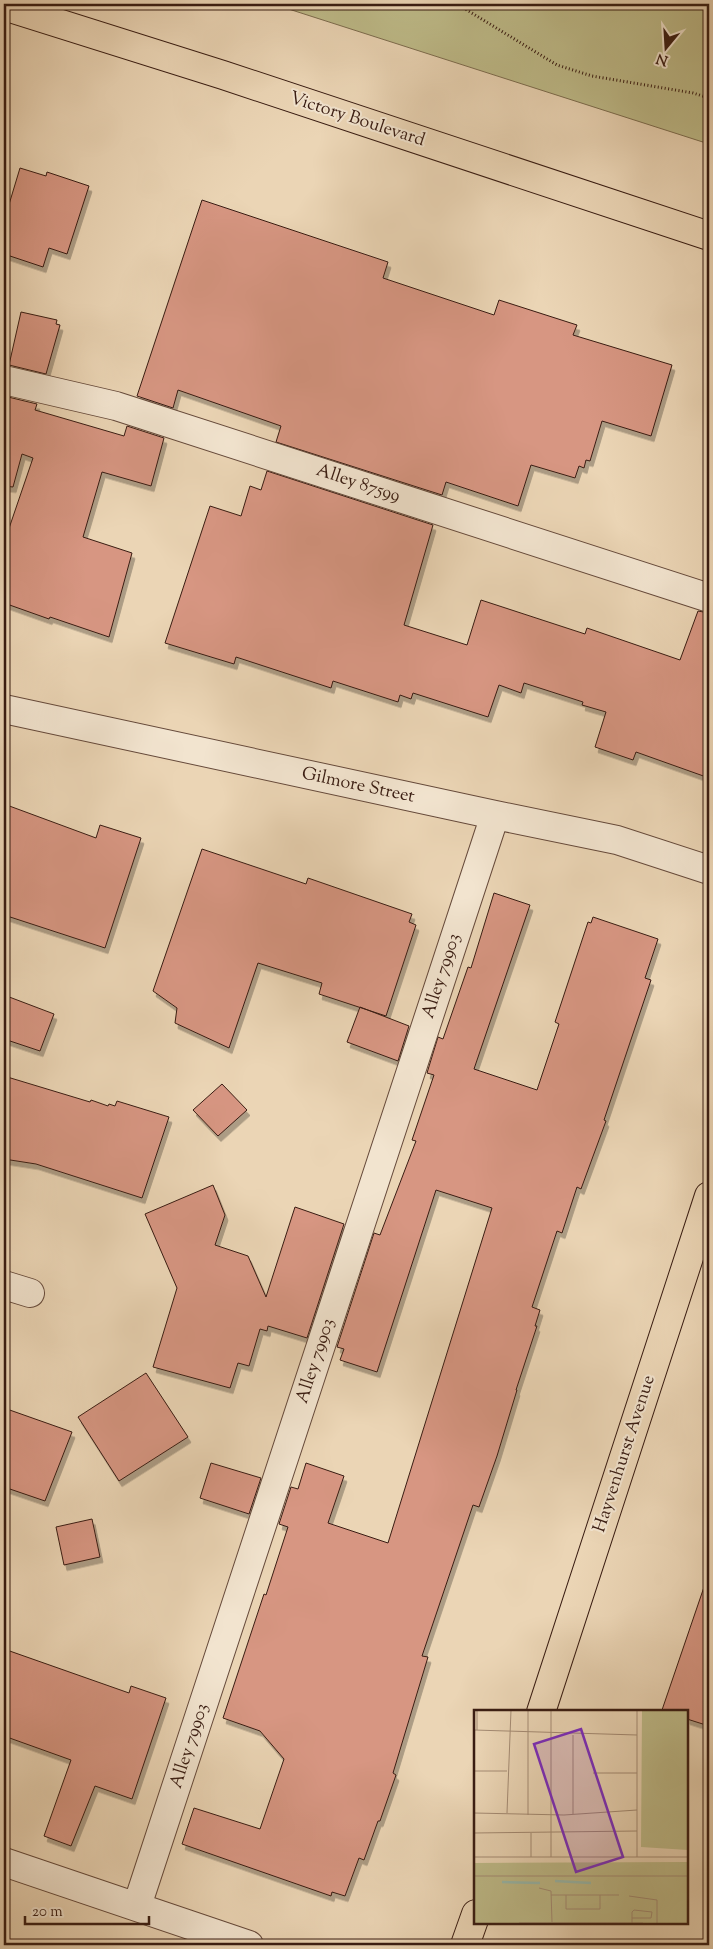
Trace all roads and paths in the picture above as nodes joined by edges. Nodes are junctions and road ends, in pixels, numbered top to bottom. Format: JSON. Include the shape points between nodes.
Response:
{"nodes":[{"id":1,"x":457,"y":4,"type":"edge"},
{"id":2,"x":4,"y":6,"type":"edge"},
{"id":3,"x":709,"y":98,"type":"edge"},
{"id":4,"x":709,"y":236,"type":"edge"},
{"id":5,"x":4,"y":380,"type":"edge"},
{"id":6,"x":709,"y":598,"type":"edge"},
{"id":7,"x":4,"y":709,"type":"edge"},
{"id":8,"x":495,"y":816,"type":"junction"},
{"id":9,"x":709,"y":870,"type":"edge"},
{"id":10,"x":709,"y":1196,"type":"edge"},
{"id":11,"x":4,"y":1285,"type":"edge"},
{"id":12,"x":30,"y":1293,"type":"dead end"},
{"id":13,"x":542,"y":1710,"type":"edge"},
{"id":14,"x":4,"y":1862,"type":"edge"},
{"id":15,"x":137,"y":1906,"type":"junction"},
{"id":16,"x":474,"y":1920,"type":"edge"},
{"id":17,"x":249,"y":1945,"type":"edge"},
{"id":18,"x":465,"y":1945,"type":"edge"}],
"edges":[{"from":1,"to":3,"type":"path","via":[[557,65],[592,76]]},
{"from":2,"to":4,"type":"main road","name":"Victory Boulevard"},
{"from":5,"to":6,"type":"street","name":"Alley 87599","via":[[116,406]]},
{"from":7,"to":8,"type":"street","name":"Gilmore Street"},
{"from":8,"to":9,"type":"street","name":"Gilmore Street","via":[[617,840]]},
{"from":8,"to":15,"type":"street","name":"Alley 79903"},
{"from":10,"to":13,"type":"main road","name":"Hayvenhurst Avenue"},
{"from":11,"to":12,"type":"street"},
{"from":14,"to":15,"type":"street"},
{"from":15,"to":17,"type":"street"},
{"from":16,"to":18,"type":"main road"}]}
